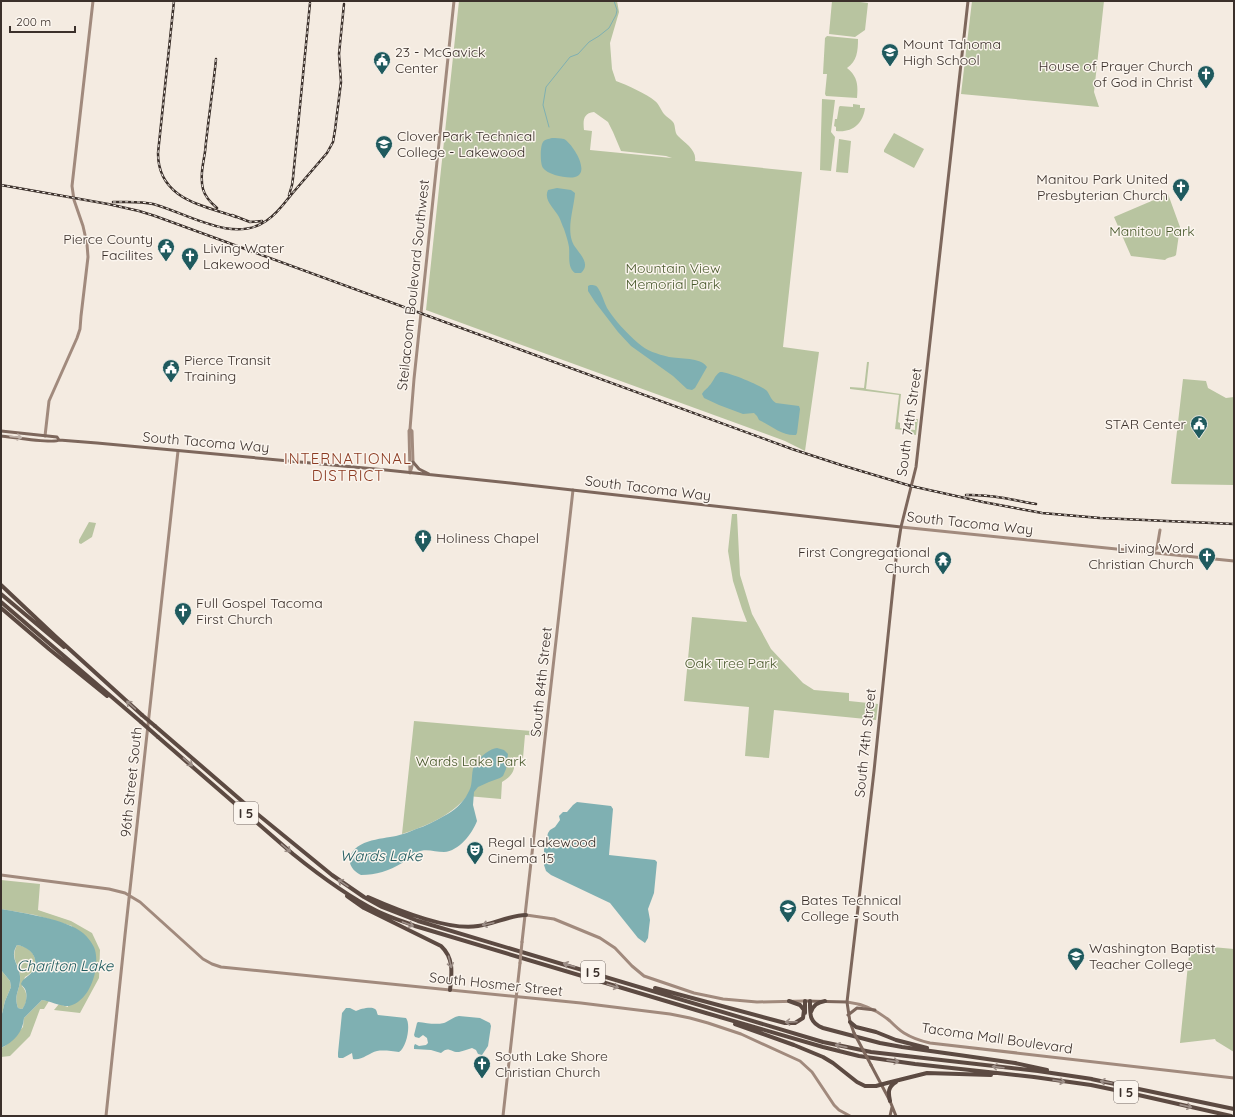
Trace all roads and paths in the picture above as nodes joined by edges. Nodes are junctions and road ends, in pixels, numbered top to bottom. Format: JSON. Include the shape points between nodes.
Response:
{"nodes":[{"id":1,"x":93,"y":1,"type":"edge"},
{"id":2,"x":454,"y":1,"type":"edge"},
{"id":3,"x":968,"y":2,"type":"edge"},
{"id":4,"x":410,"y":429,"type":"junction"},
{"id":5,"x":1,"y":431,"type":"edge"},
{"id":6,"x":1,"y":436,"type":"edge"},
{"id":7,"x":45,"y":436,"type":"junction"},
{"id":8,"x":31,"y":439,"type":"junction"},
{"id":9,"x":59,"y":440,"type":"junction"},
{"id":10,"x":178,"y":451,"type":"junction"},
{"id":11,"x":413,"y":462,"type":"junction"},
{"id":12,"x":410,"y":472,"type":"junction"},
{"id":13,"x":430,"y":475,"type":"junction"},
{"id":14,"x":573,"y":490,"type":"junction"},
{"id":15,"x":900,"y":527,"type":"junction"},
{"id":16,"x":1160,"y":530,"type":"dead end"},
{"id":17,"x":1151,"y":553,"type":"junction"},
{"id":18,"x":1234,"y":561,"type":"edge"},
{"id":19,"x":1,"y":585,"type":"edge"},
{"id":20,"x":1,"y":594,"type":"edge"},
{"id":21,"x":1,"y":602,"type":"edge"},
{"id":22,"x":1,"y":609,"type":"edge"},
{"id":23,"x":105,"y":682,"type":"junction"},
{"id":24,"x":136,"y":718,"type":"junction"},
{"id":25,"x":1,"y":874,"type":"edge"},
{"id":26,"x":336,"y":887,"type":"junction"},
{"id":27,"x":355,"y":891,"type":"junction"},
{"id":28,"x":129,"y":895,"type":"junction"},
{"id":29,"x":526,"y":915,"type":"junction"},
{"id":30,"x":620,"y":980,"type":"junction"},
{"id":31,"x":450,"y":990,"type":"junction"},
{"id":32,"x":516,"y":997,"type":"junction"},
{"id":33,"x":789,"y":1001,"type":"junction"},
{"id":34,"x":808,"y":1001,"type":"junction"},
{"id":35,"x":825,"y":1001,"type":"junction"},
{"id":36,"x":847,"y":1002,"type":"junction"},
{"id":37,"x":875,"y":1010,"type":"junction"},
{"id":38,"x":706,"y":1013,"type":"junction"},
{"id":39,"x":810,"y":1015,"type":"junction"},
{"id":40,"x":848,"y":1015,"type":"junction"},
{"id":41,"x":803,"y":1018,"type":"junction"},
{"id":42,"x":850,"y":1022,"type":"junction"},
{"id":43,"x":959,"y":1054,"type":"junction"},
{"id":44,"x":1020,"y":1076,"type":"junction"},
{"id":45,"x":905,"y":1078,"type":"junction"},
{"id":46,"x":1234,"y":1078,"type":"edge"},
{"id":47,"x":1092,"y":1079,"type":"junction"},
{"id":48,"x":881,"y":1085,"type":"junction"},
{"id":49,"x":891,"y":1103,"type":"junction"},
{"id":50,"x":1234,"y":1108,"type":"edge"},
{"id":51,"x":106,"y":1116,"type":"edge"},
{"id":52,"x":503,"y":1116,"type":"edge"},
{"id":53,"x":850,"y":1116,"type":"edge"},
{"id":54,"x":890,"y":1116,"type":"edge"},
{"id":55,"x":896,"y":1116,"type":"edge"},
{"id":56,"x":1231,"y":1116,"type":"edge"}],
"edges":[{"from":1,"to":7,"type":"main road","via":[[72,186],[88,249],[81,324],[49,401]]},
{"from":2,"to":4,"type":"main road","name":"Steilacoom Boulevard Southwest"},
{"from":3,"to":15,"type":"main road","name":"South 74th Street","via":[[916,467]]},
{"from":4,"to":11,"type":"main road","name":"Steilacoom Boulevard Southwest"},
{"from":4,"to":12,"type":"main road","name":"Steilacoom Boulevard Southwest"},
{"from":5,"to":7,"type":"main road","name":"South Tacoma Way"},
{"from":6,"to":8,"type":"main road","name":"South Tacoma Way","one_way":true},
{"from":7,"to":8,"type":"main road"},
{"from":7,"to":9,"type":"main road","name":"South Tacoma Way","via":[[57,437]]},
{"from":8,"to":9,"type":"main road","name":"South Tacoma Way","via":[[56,442]]},
{"from":9,"to":10,"type":"main road","name":"South Tacoma Way"},
{"from":10,"to":12,"type":"main road","name":"South Tacoma Way"},
{"from":10,"to":28,"type":"main road","name":"96th Street South"},
{"from":11,"to":12,"type":"main road","name":"Steilacoom Boulevard Southwest"},
{"from":11,"to":13,"type":"main road"},
{"from":12,"to":13,"type":"main road","name":"South Tacoma Way"},
{"from":13,"to":14,"type":"main road","name":"South Tacoma Way"},
{"from":14,"to":15,"type":"main road","name":"South Tacoma Way"},
{"from":14,"to":29,"type":"main road","name":"South 84th Street"},
{"from":15,"to":17,"type":"main road","name":"South Tacoma Way"},
{"from":15,"to":36,"type":"main road","name":"South 74th Street"},
{"from":16,"to":17,"type":"main road","via":[[1157,548]]},
{"from":17,"to":18,"type":"main road","name":"South Tacoma Way"},
{"from":19,"to":23,"type":"highway"},
{"from":20,"to":23,"type":"highway","number":"I 5"},
{"from":21,"to":24,"type":"highway","number":"I 5"},
{"from":22,"to":24,"type":"highway"},
{"from":27,"to":23,"type":"highway","number":"I 5","one_way":true,"bridge":true,"via":[[301,851]]},
{"from":24,"to":26,"type":"highway","number":"I 5","one_way":true,"bridge":true,"via":[[293,854]]},
{"from":25,"to":28,"type":"main road","name":"South Hosmer Street","via":[[109,889]]},
{"from":26,"to":31,"type":"highway","one_way":true,"via":[[364,908],[441,946],[452,964]]},
{"from":26,"to":38,"type":"highway","number":"I 5","one_way":true,"via":[[378,912],[415,926]]},
{"from":29,"to":27,"type":"highway","one_way":true,"via":[[476,927],[459,926],[403,911]]},
{"from":30,"to":27,"type":"highway","number":"I 5","one_way":true,"via":[[418,921],[382,907]]},
{"from":28,"to":31,"type":"main road","name":"South Hosmer Street","via":[[203,959],[225,968]]},
{"from":28,"to":51,"type":"main road","name":"96th Street South"},
{"from":29,"to":32,"type":"main road","name":"South 84th Street","bridge":true},
{"from":29,"to":33,"type":"main road","name":"Tacoma Mall Boulevard","via":[[554,919],[600,938],[640,974],[682,990],[727,1000]]},
{"from":41,"to":30,"type":"highway","one_way":true,"via":[[796,1023],[787,1023]]},
{"from":47,"to":30,"type":"highway","number":"I 5","one_way":true,"via":[[871,1052],[823,1042]]},
{"from":31,"to":32,"type":"main road","name":"South Hosmer Street"},
{"from":32,"to":52,"type":"main road","name":"South 84th Street"},
{"from":32,"to":53,"type":"main road","name":"South Hosmer Street","via":[[670,1014],[734,1031],[800,1061],[812,1072],[834,1105]]},
{"from":33,"to":34,"type":"main road","name":"Tacoma Mall Boulevard"},
{"from":33,"to":41,"type":"highway","via":[[802,1007]]},
{"from":34,"to":35,"type":"main road","name":"Tacoma Mall Boulevard"},
{"from":34,"to":39,"type":"highway"},
{"from":34,"to":41,"type":"highway"},
{"from":35,"to":36,"type":"main road","name":"Tacoma Mall Boulevard"},
{"from":35,"to":39,"type":"highway","via":[[815,1005]]},
{"from":36,"to":37,"type":"main road","name":"Tacoma Mall Boulevard"},
{"from":36,"to":40,"type":"main road","name":"South 74th Street"},
{"from":37,"to":40,"type":"main road","via":[[857,1008]]},
{"from":37,"to":46,"type":"main road","name":"Tacoma Mall Boulevard","via":[[904,1033],[930,1043]]},
{"from":38,"to":44,"type":"highway","number":"I 5","one_way":true,"via":[[859,1056]]},
{"from":38,"to":48,"type":"highway","via":[[815,1054],[833,1063],[861,1085]]},
{"from":39,"to":43,"type":"highway","via":[[813,1023],[823,1028],[895,1046]]},
{"from":40,"to":42,"type":"main road","name":"South 74th Street"},
{"from":42,"to":43,"type":"highway","via":[[896,1040]]},
{"from":42,"to":48,"type":"main road","name":"South 74th Street","bridge":true},
{"from":43,"to":47,"type":"highway"},
{"from":44,"to":45,"type":"highway","via":[[933,1073]]},
{"from":44,"to":56,"type":"highway","number":"I 5","one_way":true,"via":[[1117,1090]]},
{"from":45,"to":48,"type":"highway"},
{"from":45,"to":49,"type":"highway","via":[[890,1086],[888,1091]]},
{"from":50,"to":47,"type":"highway","number":"I 5","one_way":true},
{"from":48,"to":49,"type":"main road","name":"South 74th Street"},
{"from":49,"to":54,"type":"main road"},
{"from":49,"to":55,"type":"main road","name":"South 74th Street"}]}
